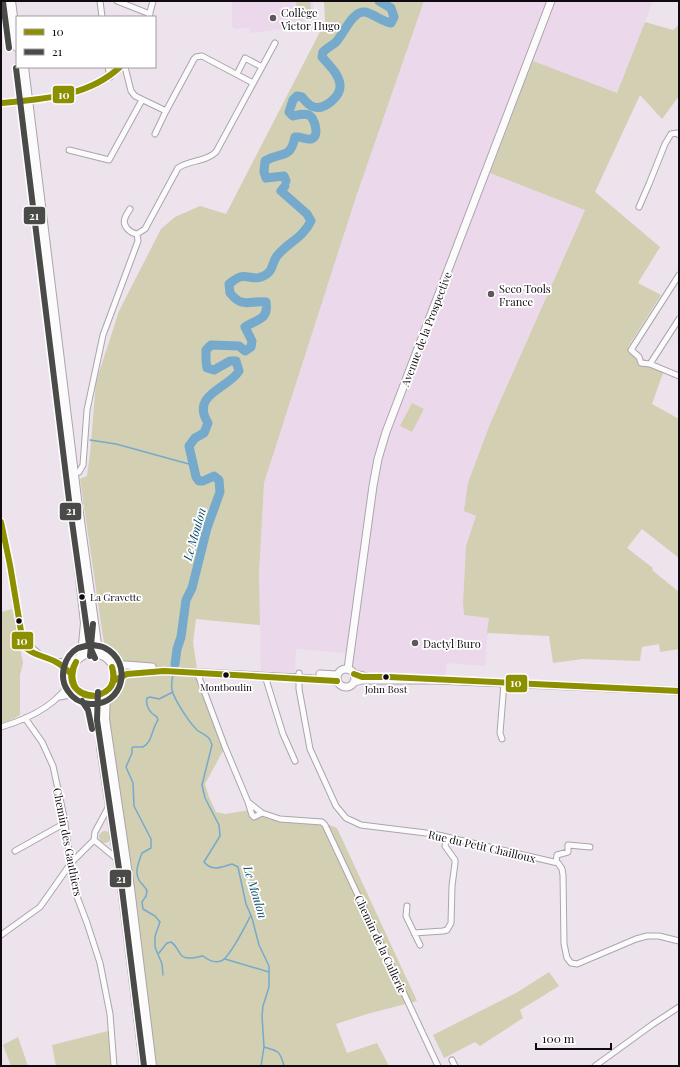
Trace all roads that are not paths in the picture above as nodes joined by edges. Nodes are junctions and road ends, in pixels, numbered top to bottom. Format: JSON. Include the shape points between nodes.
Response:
{"nodes":[{"id":1,"x":11,"y":1,"type":"edge"},
{"id":2,"x":15,"y":1,"type":"edge"},
{"id":3,"x":100,"y":1,"type":"edge"},
{"id":4,"x":116,"y":1,"type":"edge"},
{"id":5,"x":153,"y":1,"type":"edge"},
{"id":6,"x":551,"y":1,"type":"edge"},
{"id":7,"x":149,"y":15,"type":"edge"},
{"id":8,"x":17,"y":16,"type":"edge"},
{"id":9,"x":102,"y":16,"type":"edge"},
{"id":10,"x":16,"y":39,"type":"edge"},
{"id":11,"x":275,"y":44,"type":"dead end"},
{"id":12,"x":262,"y":67,"type":"junction"},
{"id":13,"x":20,"y":68,"type":"edge"},
{"id":14,"x":24,"y":68,"type":"edge"},
{"id":15,"x":108,"y":68,"type":"edge"},
{"id":16,"x":119,"y":68,"type":"edge"},
{"id":17,"x":126,"y":68,"type":"edge"},
{"id":18,"x":237,"y":74,"type":"junction"},
{"id":19,"x":110,"y":77,"type":"junction"},
{"id":20,"x":253,"y":83,"type":"junction"},
{"id":21,"x":142,"y":100,"type":"junction"},
{"id":22,"x":26,"y":101,"type":"junction"},
{"id":23,"x":1,"y":103,"type":"edge"},
{"id":24,"x":166,"y":111,"type":"junction"},
{"id":25,"x":155,"y":134,"type":"dead end"},
{"id":26,"x":678,"y":134,"type":"edge"},
{"id":27,"x":69,"y":150,"type":"dead end"},
{"id":28,"x":639,"y":207,"type":"dead end"},
{"id":29,"x":130,"y":209,"type":"dead end"},
{"id":30,"x":137,"y":234,"type":"junction"},
{"id":31,"x":679,"y":275,"type":"edge"},
{"id":32,"x":679,"y":319,"type":"edge"},
{"id":33,"x":650,"y":364,"type":"junction"},
{"id":34,"x":679,"y":376,"type":"edge"},
{"id":35,"x":71,"y":475,"type":"junction"},
{"id":36,"x":1,"y":522,"type":"edge"},
{"id":37,"x":21,"y":631,"type":"junction"},
{"id":38,"x":39,"y":654,"type":"junction"},
{"id":39,"x":102,"y":655,"type":"junction"},
{"id":40,"x":79,"y":658,"type":"junction"},
{"id":41,"x":57,"y":662,"type":"junction"},
{"id":42,"x":112,"y":664,"type":"junction"},
{"id":43,"x":164,"y":669,"type":"junction"},
{"id":44,"x":348,"y":669,"type":"junction"},
{"id":45,"x":181,"y":670,"type":"junction"},
{"id":46,"x":197,"y":672,"type":"junction"},
{"id":47,"x":299,"y":675,"type":"junction"},
{"id":48,"x":265,"y":676,"type":"junction"},
{"id":49,"x":71,"y":677,"type":"junction"},
{"id":50,"x":337,"y":678,"type":"junction"},
{"id":51,"x":354,"y":678,"type":"junction"},
{"id":52,"x":114,"y":681,"type":"junction"},
{"id":53,"x":504,"y":683,"type":"junction"},
{"id":54,"x":679,"y":691,"type":"edge"},
{"id":55,"x":106,"y":692,"type":"junction"},
{"id":56,"x":85,"y":694,"type":"junction"},
{"id":57,"x":60,"y":697,"type":"junction"},
{"id":58,"x":25,"y":718,"type":"junction"},
{"id":59,"x":1,"y":727,"type":"edge"},
{"id":60,"x":502,"y":739,"type":"dead end"},
{"id":61,"x":295,"y":761,"type":"dead end"},
{"id":62,"x":248,"y":802,"type":"junction"},
{"id":63,"x":110,"y":805,"type":"junction"},
{"id":64,"x":262,"y":813,"type":"junction"},
{"id":65,"x":65,"y":823,"type":"junction"},
{"id":66,"x":447,"y":837,"type":"junction"},
{"id":67,"x":94,"y":840,"type":"junction"},
{"id":68,"x":590,"y":847,"type":"dead end"},
{"id":69,"x":15,"y":850,"type":"dead end"},
{"id":70,"x":118,"y":859,"type":"junction"},
{"id":71,"x":556,"y":862,"type":"junction"},
{"id":72,"x":71,"y":863,"type":"junction"},
{"id":73,"x":407,"y":906,"type":"dead end"},
{"id":74,"x":414,"y":933,"type":"junction"},
{"id":75,"x":1,"y":935,"type":"edge"},
{"id":76,"x":679,"y":941,"type":"edge"},
{"id":77,"x":420,"y":945,"type":"dead end"},
{"id":78,"x":679,"y":1007,"type":"edge"},
{"id":79,"x":452,"y":1060,"type":"dead end"},
{"id":80,"x":114,"y":1066,"type":"edge"},
{"id":81,"x":144,"y":1066,"type":"edge"},
{"id":82,"x":152,"y":1066,"type":"edge"},
{"id":83,"x":438,"y":1066,"type":"edge"},
{"id":84,"x":455,"y":1066,"type":"edge"},
{"id":85,"x":595,"y":1066,"type":"edge"}],
"edges":[{"from":1,"to":10,"type":"main road"},
{"from":2,"to":8,"type":"main road"},
{"from":3,"to":9,"type":"street"},
{"from":4,"to":7,"type":"street"},
{"from":5,"to":7,"type":"street"},
{"from":6,"to":44,"type":"main road","name":"Avenue de la Prospective","via":[[386,432],[373,486]]},
{"from":11,"to":12,"type":"street"},
{"from":12,"to":18,"type":"street","via":[[246,58]]},
{"from":12,"to":20,"type":"street"},
{"from":13,"to":22,"type":"main road"},
{"from":14,"to":22,"type":"main road"},
{"from":15,"to":19,"type":"street"},
{"from":16,"to":19,"type":"street"},
{"from":17,"to":21,"type":"street","via":[[133,94]]},
{"from":18,"to":20,"type":"street"},
{"from":18,"to":24,"type":"street","via":[[202,56],[196,57]]},
{"from":19,"to":22,"type":"street","via":[[72,94]]},
{"from":20,"to":30,"type":"street","via":[[216,152],[178,168],[145,229]]},
{"from":21,"to":24,"type":"street"},
{"from":21,"to":27,"type":"street","via":[[109,160]]},
{"from":22,"to":23,"type":"street"},
{"from":22,"to":35,"type":"main road"},
{"from":24,"to":25,"type":"street"},
{"from":26,"to":28,"type":"street","via":[[671,134],[665,144]]},
{"from":29,"to":30,"type":"street","via":[[124,223],[130,231]]},
{"from":30,"to":35,"type":"street","via":[[138,241],[103,335],[87,410],[83,465],[81,470]]},
{"from":31,"to":33,"type":"street","via":[[631,350],[639,357],[641,363]]},
{"from":32,"to":33,"type":"street"},
{"from":33,"to":34,"type":"street"},
{"from":35,"to":39,"type":"main road","via":[[97,644]]},
{"from":35,"to":40,"type":"main road","via":[[85,623]]},
{"from":36,"to":37,"type":"street"},
{"from":37,"to":38,"type":"street","via":[[30,646]]},
{"from":37,"to":38,"type":"street","via":[[21,640],[26,651],[30,649]]},
{"from":38,"to":41,"type":"street"},
{"from":39,"to":40,"type":"main road","via":[[92,653]]},
{"from":39,"to":42,"type":"main road"},
{"from":40,"to":41,"type":"street"},
{"from":40,"to":49,"type":"main road","via":[[73,664]]},
{"from":41,"to":49,"type":"street"},
{"from":42,"to":43,"type":"main road"},
{"from":42,"to":52,"type":"main road"},
{"from":43,"to":45,"type":"main road"},
{"from":43,"to":52,"type":"main road","via":[[127,674]]},
{"from":44,"to":50,"type":"main road","via":[[343,669]]},
{"from":44,"to":51,"type":"main road"},
{"from":45,"to":46,"type":"main road"},
{"from":45,"to":47,"type":"main road"},
{"from":46,"to":48,"type":"main road"},
{"from":46,"to":62,"type":"street"},
{"from":47,"to":48,"type":"main road"},
{"from":47,"to":50,"type":"main road"},
{"from":47,"to":66,"type":"street","name":"Rue du Petit Chailloux","via":[[298,689],[310,749],[336,806],[342,813],[352,822],[361,825]]},
{"from":48,"to":61,"type":"street"},
{"from":49,"to":56,"type":"main road","via":[[77,690]]},
{"from":49,"to":57,"type":"street"},
{"from":50,"to":51,"type":"main road","via":[[339,684],[344,687],[350,686]]},
{"from":51,"to":53,"type":"main road","via":[[389,677]]},
{"from":52,"to":55,"type":"main road"},
{"from":53,"to":54,"type":"main road"},
{"from":53,"to":60,"type":"street","via":[[500,733]]},
{"from":55,"to":56,"type":"main road","via":[[94,696]]},
{"from":55,"to":82,"type":"main road","via":[[105,719],[130,888]]},
{"from":56,"to":57,"type":"street"},
{"from":56,"to":63,"type":"main road","via":[[96,707],[100,724]]},
{"from":57,"to":58,"type":"street"},
{"from":58,"to":59,"type":"street"},
{"from":58,"to":65,"type":"street","name":"Chemin des Gauthiers","via":[[42,742],[53,766]]},
{"from":62,"to":64,"type":"street"},
{"from":62,"to":64,"type":"street","via":[[254,818]]},
{"from":63,"to":67,"type":"street","via":[[95,832]]},
{"from":63,"to":70,"type":"main road"},
{"from":64,"to":83,"type":"street","name":"Chemin de la Cullerie","via":[[280,819],[322,822]]},
{"from":65,"to":69,"type":"street"},
{"from":65,"to":72,"type":"street","name":"Chemin des Gauthiers"},
{"from":66,"to":71,"type":"street","name":"Rue du Petit Chailloux"},
{"from":66,"to":74,"type":"street","via":[[445,846],[455,860],[451,924],[443,931]]},
{"from":67,"to":70,"type":"street"},
{"from":67,"to":72,"type":"street"},
{"from":68,"to":71,"type":"street","via":[[568,846],[568,852],[557,855]]},
{"from":70,"to":81,"type":"main road"},
{"from":71,"to":76,"type":"street","via":[[562,869],[564,944],[571,963],[577,964],[647,936]]},
{"from":72,"to":75,"type":"street","via":[[40,907]]},
{"from":72,"to":80,"type":"street","name":"Chemin des Gauthiers","via":[[76,894],[100,963],[110,1014]]},
{"from":73,"to":74,"type":"street","via":[[406,916]]},
{"from":74,"to":77,"type":"street"},
{"from":78,"to":85,"type":"street"},
{"from":79,"to":84,"type":"street"}]}
